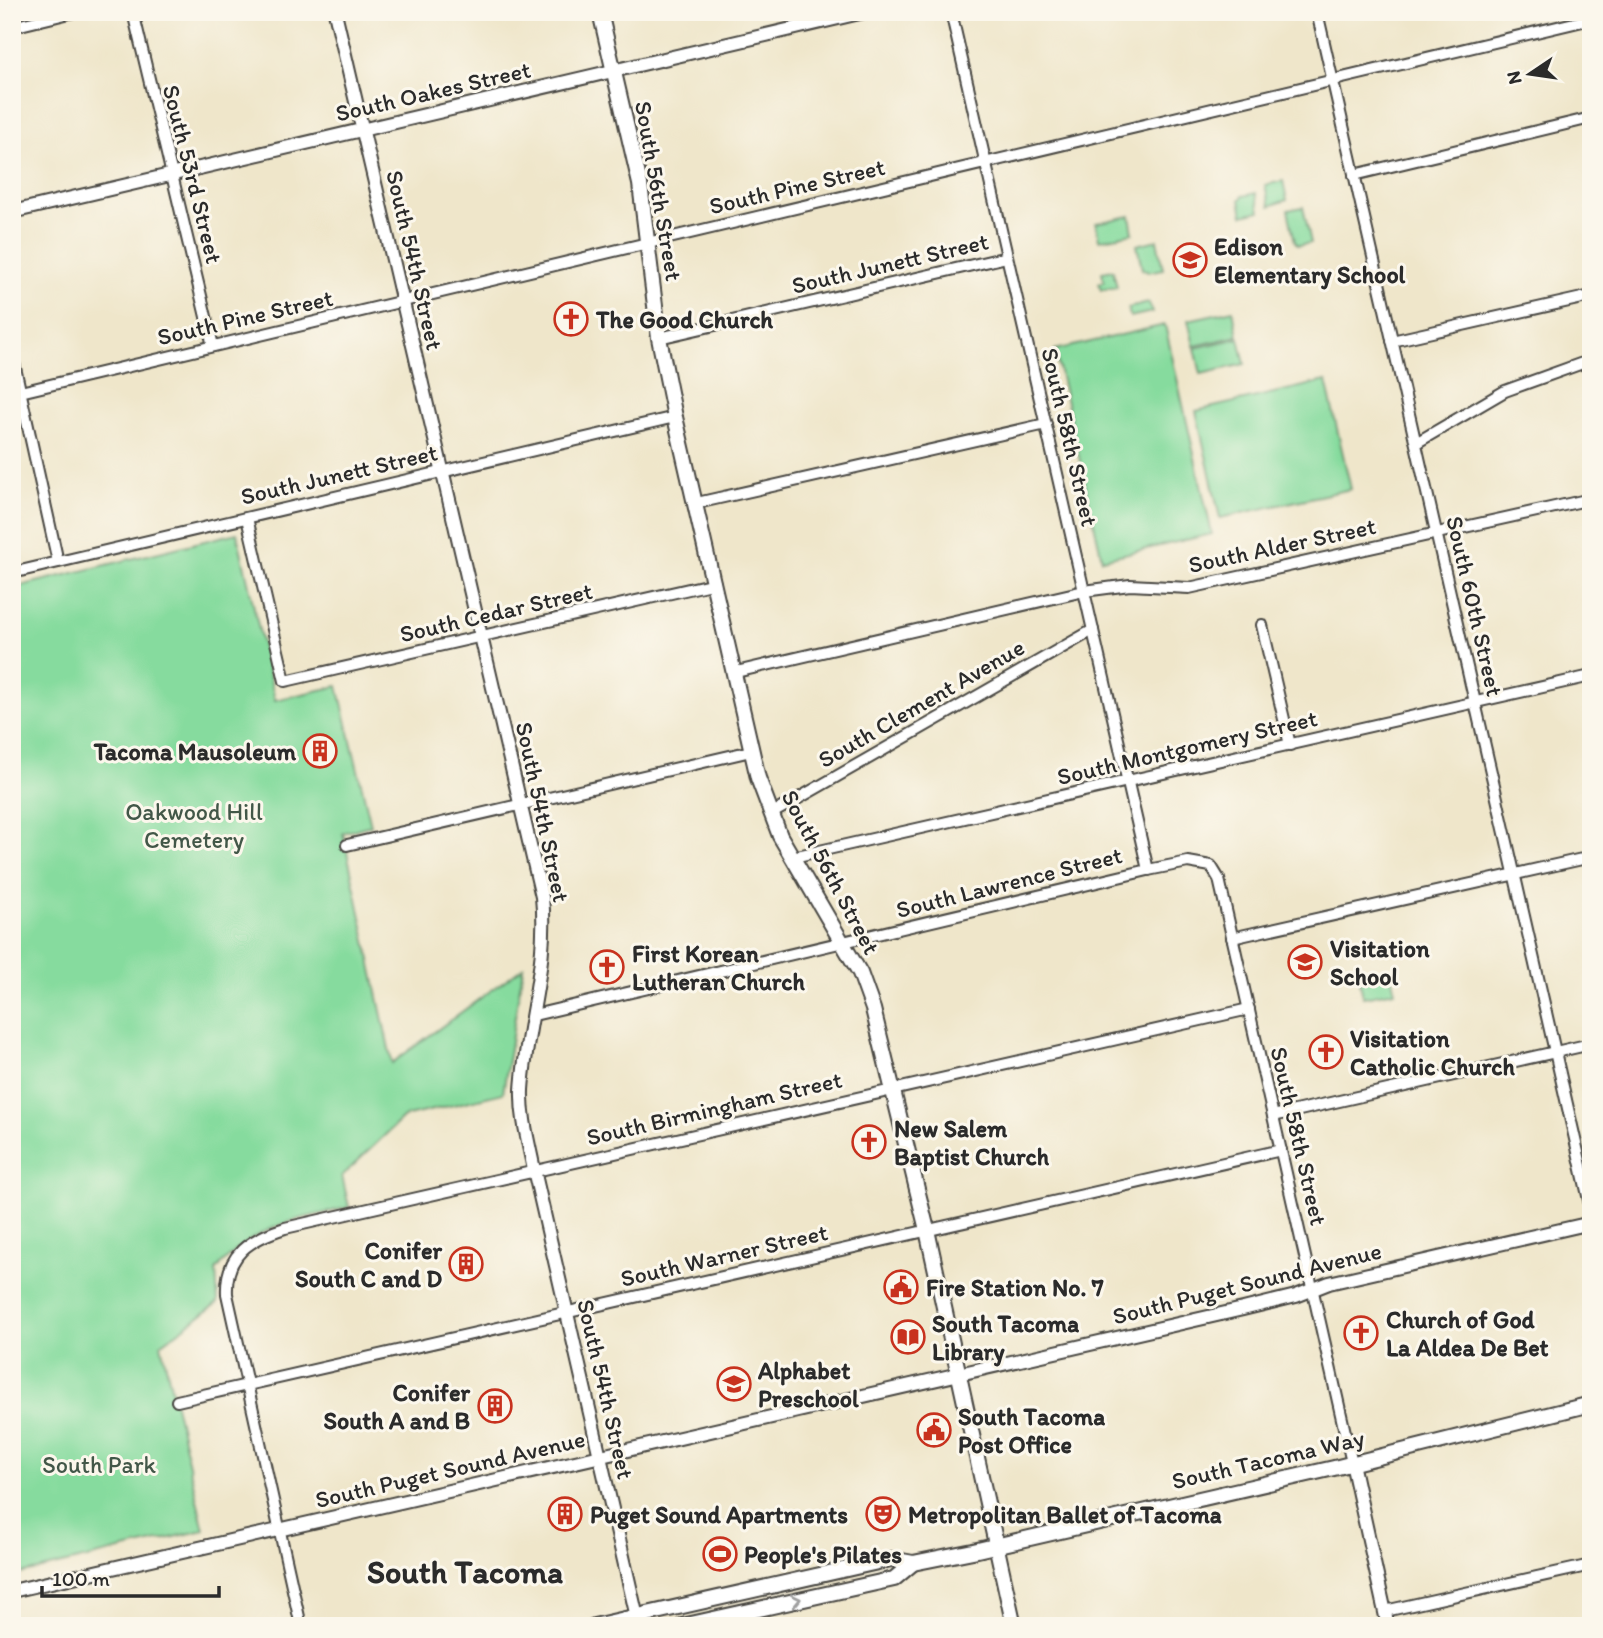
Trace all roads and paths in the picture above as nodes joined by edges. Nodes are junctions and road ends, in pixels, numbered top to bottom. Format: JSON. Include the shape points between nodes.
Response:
{"nodes":[{"id":1,"x":74,"y":12,"type":"edge"},
{"id":2,"x":133,"y":12,"type":"edge"},
{"id":3,"x":335,"y":12,"type":"edge"},
{"id":4,"x":600,"y":12,"type":"edge"},
{"id":5,"x":864,"y":12,"type":"edge"},
{"id":6,"x":951,"y":12,"type":"edge"},
{"id":7,"x":1317,"y":12,"type":"edge"},
{"id":8,"x":1591,"y":19,"type":"edge"},
{"id":9,"x":12,"y":27,"type":"edge"},
{"id":10,"x":613,"y":71,"type":"junction"},
{"id":11,"x":1332,"y":80,"type":"junction"},
{"id":12,"x":1591,"y":118,"type":"edge"},
{"id":13,"x":363,"y":129,"type":"junction"},
{"id":14,"x":986,"y":163,"type":"junction"},
{"id":15,"x":171,"y":174,"type":"junction"},
{"id":16,"x":1354,"y":175,"type":"junction"},
{"id":17,"x":12,"y":212,"type":"edge"},
{"id":18,"x":649,"y":243,"type":"junction"},
{"id":19,"x":1007,"y":257,"type":"junction"},
{"id":20,"x":1591,"y":296,"type":"edge"},
{"id":21,"x":404,"y":301,"type":"junction"},
{"id":22,"x":659,"y":338,"type":"junction"},
{"id":23,"x":1392,"y":341,"type":"junction"},
{"id":24,"x":213,"y":346,"type":"junction"},
{"id":25,"x":12,"y":354,"type":"edge"},
{"id":26,"x":1591,"y":359,"type":"edge"},
{"id":27,"x":17,"y":393,"type":"edge"},
{"id":28,"x":675,"y":416,"type":"junction"},
{"id":29,"x":1046,"y":424,"type":"junction"},
{"id":30,"x":1416,"y":443,"type":"junction"},
{"id":31,"x":444,"y":471,"type":"junction"},
{"id":32,"x":1591,"y":499,"type":"edge"},
{"id":33,"x":696,"y":503,"type":"junction"},
{"id":34,"x":247,"y":518,"type":"junction"},
{"id":35,"x":1437,"y":534,"type":"junction"},
{"id":36,"x":58,"y":562,"type":"junction"},
{"id":37,"x":12,"y":573,"type":"edge"},
{"id":38,"x":715,"y":583,"type":"junction"},
{"id":39,"x":1084,"y":591,"type":"junction"},
{"id":40,"x":1262,"y":625,"type":"dead end"},
{"id":41,"x":1093,"y":630,"type":"junction"},
{"id":42,"x":482,"y":637,"type":"junction"},
{"id":43,"x":736,"y":672,"type":"junction"},
{"id":44,"x":1591,"y":676,"type":"edge"},
{"id":45,"x":1475,"y":702,"type":"junction"},
{"id":46,"x":1290,"y":745,"type":"junction"},
{"id":47,"x":751,"y":751,"type":"junction"},
{"id":48,"x":1128,"y":781,"type":"junction"},
{"id":49,"x":521,"y":807,"type":"junction"},
{"id":50,"x":771,"y":814,"type":"junction"},
{"id":51,"x":347,"y":845,"type":"dead end"},
{"id":52,"x":1591,"y":857,"type":"edge"},
{"id":53,"x":793,"y":858,"type":"junction"},
{"id":54,"x":1208,"y":864,"type":"joint"},
{"id":55,"x":1148,"y":870,"type":"junction"},
{"id":56,"x":1515,"y":874,"type":"junction"},
{"id":57,"x":1232,"y":938,"type":"junction"},
{"id":58,"x":843,"y":944,"type":"junction"},
{"id":59,"x":1249,"y":1009,"type":"junction"},
{"id":60,"x":534,"y":1015,"type":"junction"},
{"id":61,"x":1591,"y":1044,"type":"edge"},
{"id":62,"x":1556,"y":1052,"type":"junction"},
{"id":63,"x":893,"y":1088,"type":"junction"},
{"id":64,"x":1273,"y":1116,"type":"junction"},
{"id":65,"x":1281,"y":1150,"type":"junction"},
{"id":66,"x":534,"y":1170,"type":"junction"},
{"id":67,"x":1591,"y":1209,"type":"edge"},
{"id":68,"x":1591,"y":1223,"type":"edge"},
{"id":69,"x":927,"y":1230,"type":"junction"},
{"id":70,"x":1313,"y":1288,"type":"junction"},
{"id":71,"x":567,"y":1312,"type":"junction"},
{"id":72,"x":956,"y":1375,"type":"junction"},
{"id":73,"x":247,"y":1385,"type":"junction"},
{"id":74,"x":177,"y":1401,"type":"dead end"},
{"id":75,"x":1591,"y":1404,"type":"edge"},
{"id":76,"x":601,"y":1456,"type":"junction"},
{"id":77,"x":1352,"y":1463,"type":"junction"},
{"id":78,"x":279,"y":1530,"type":"junction"},
{"id":79,"x":996,"y":1546,"type":"junction"},
{"id":80,"x":913,"y":1563,"type":"junction"},
{"id":81,"x":1591,"y":1565,"type":"edge"},
{"id":82,"x":12,"y":1591,"type":"edge"},
{"id":83,"x":1385,"y":1611,"type":"junction"},
{"id":84,"x":638,"y":1621,"type":"edge"},
{"id":85,"x":301,"y":1626,"type":"edge"},
{"id":86,"x":594,"y":1626,"type":"edge"},
{"id":87,"x":682,"y":1626,"type":"edge"},
{"id":88,"x":1014,"y":1626,"type":"edge"},
{"id":89,"x":1388,"y":1626,"type":"edge"}],
"edges":[{"from":1,"to":9,"type":"street"},
{"from":2,"to":15,"type":"street","name":"South 53rd Street"},
{"from":3,"to":13,"type":"street","name":"South 54th Street"},
{"from":4,"to":10,"type":"main road","name":"South 56th Street"},
{"from":5,"to":10,"type":"street","name":"South Oakes Street"},
{"from":6,"to":14,"type":"street","name":"South 58th Street"},
{"from":7,"to":11,"type":"street","name":"South 60th Street"},
{"from":8,"to":11,"type":"street","name":"South Pine Street"},
{"from":10,"to":13,"type":"street","name":"South Oakes Street"},
{"from":10,"to":18,"type":"main road","name":"South 56th Street"},
{"from":11,"to":14,"type":"street","name":"South Pine Street"},
{"from":11,"to":16,"type":"street","name":"South 60th Street"},
{"from":12,"to":16,"type":"street"},
{"from":13,"to":15,"type":"street","name":"South Oakes Street"},
{"from":13,"to":21,"type":"street","name":"South 54th Street"},
{"from":14,"to":18,"type":"street","name":"South Pine Street"},
{"from":14,"to":19,"type":"street","name":"South 58th Street"},
{"from":15,"to":17,"type":"street","name":"South Oakes Street"},
{"from":15,"to":24,"type":"street","name":"South 53rd Street"},
{"from":16,"to":23,"type":"street","name":"South 60th Street"},
{"from":18,"to":21,"type":"street","name":"South Pine Street"},
{"from":18,"to":22,"type":"main road","name":"South 56th Street"},
{"from":19,"to":22,"type":"street","name":"South Junett Street"},
{"from":19,"to":29,"type":"street","name":"South 58th Street"},
{"from":20,"to":23,"type":"street"},
{"from":21,"to":24,"type":"street","name":"South Pine Street"},
{"from":21,"to":31,"type":"street","name":"South 54th Street"},
{"from":22,"to":28,"type":"main road","name":"South 56th Street"},
{"from":23,"to":30,"type":"street","name":"South 60th Street"},
{"from":24,"to":27,"type":"street","name":"South Pine Street"},
{"from":25,"to":27,"type":"street"},
{"from":26,"to":30,"type":"street","via":[[1506,391]]},
{"from":27,"to":36,"type":"street"},
{"from":28,"to":31,"type":"street","name":"South Junett Street"},
{"from":28,"to":33,"type":"main road","name":"South 56th Street"},
{"from":29,"to":33,"type":"street"},
{"from":29,"to":39,"type":"street","name":"South 58th Street"},
{"from":30,"to":35,"type":"street","name":"South 60th Street"},
{"from":31,"to":34,"type":"street","name":"South Junett Street"},
{"from":31,"to":42,"type":"street","name":"South 54th Street"},
{"from":32,"to":35,"type":"street","name":"South Alder Street"},
{"from":33,"to":38,"type":"main road","name":"South 56th Street"},
{"from":34,"to":36,"type":"street","name":"South Junett Street"},
{"from":34,"to":42,"type":"street","name":"South Cedar Street","via":[[285,681]]},
{"from":35,"to":39,"type":"street","name":"South Alder Street","via":[[1189,589],[1130,585]]},
{"from":35,"to":45,"type":"street","name":"South 60th Street"},
{"from":36,"to":37,"type":"street","name":"South Junett Street"},
{"from":38,"to":42,"type":"street","name":"South Cedar Street"},
{"from":38,"to":43,"type":"main road","name":"South 56th Street"},
{"from":39,"to":41,"type":"street","name":"South 58th Street"},
{"from":39,"to":43,"type":"street","name":"South Alder Street"},
{"from":40,"to":46,"type":"street"},
{"from":41,"to":48,"type":"street","name":"South 58th Street"},
{"from":41,"to":50,"type":"street","name":"South Clement Avenue"},
{"from":42,"to":49,"type":"street","name":"South 54th Street"},
{"from":43,"to":47,"type":"main road","name":"South 56th Street"},
{"from":44,"to":45,"type":"street","name":"South Montgomery Street"},
{"from":45,"to":46,"type":"street","name":"South Montgomery Street"},
{"from":45,"to":56,"type":"street","name":"South 60th Street"},
{"from":46,"to":48,"type":"street","name":"South Montgomery Street"},
{"from":47,"to":49,"type":"street"},
{"from":47,"to":50,"type":"main road","name":"South 56th Street"},
{"from":48,"to":53,"type":"street","name":"South Montgomery Street"},
{"from":48,"to":55,"type":"street","name":"South 58th Street"},
{"from":49,"to":51,"type":"street"},
{"from":49,"to":60,"type":"street","name":"South 54th Street","via":[[545,930]]},
{"from":50,"to":53,"type":"main road","name":"South 56th Street"},
{"from":52,"to":56,"type":"street"},
{"from":53,"to":58,"type":"main road","name":"South 56th Street"},
{"from":54,"to":55,"type":"street","name":"South Lawrence Street","via":[[1188,862]]},
{"from":54,"to":57,"type":"street","name":"South 58th Street","via":[[1219,879]]},
{"from":55,"to":58,"type":"street","name":"South Lawrence Street"},
{"from":56,"to":57,"type":"street"},
{"from":56,"to":62,"type":"street","name":"South 60th Street"},
{"from":57,"to":59,"type":"street","name":"South 58th Street"},
{"from":58,"to":60,"type":"street","name":"South Lawrence Street"},
{"from":58,"to":63,"type":"main road","name":"South 56th Street","via":[[867,990]]},
{"from":59,"to":63,"type":"street","name":"South Birmingham Street"},
{"from":59,"to":64,"type":"street","name":"South 58th Street"},
{"from":60,"to":66,"type":"street","name":"South 54th Street","via":[[522,1096]]},
{"from":61,"to":62,"type":"street"},
{"from":62,"to":64,"type":"street"},
{"from":62,"to":67,"type":"street","name":"South 60th Street"},
{"from":63,"to":66,"type":"street","name":"South Birmingham Street"},
{"from":63,"to":69,"type":"main road","name":"South 56th Street"},
{"from":64,"to":65,"type":"street","name":"South 58th Street"},
{"from":65,"to":69,"type":"street","name":"South Warner Street"},
{"from":65,"to":70,"type":"street","name":"South 58th Street"},
{"from":66,"to":71,"type":"street","name":"South 54th Street"},
{"from":66,"to":73,"type":"street","name":"South Birmingham Street","via":[[267,1234],[234,1258],[227,1273],[227,1294]]},
{"from":68,"to":70,"type":"street","name":"South Puget Sound Avenue"},
{"from":69,"to":71,"type":"street","name":"South Warner Street"},
{"from":69,"to":72,"type":"main road","name":"South 56th Street"},
{"from":70,"to":72,"type":"street","name":"South Puget Sound Avenue","via":[[1243,1309]]},
{"from":70,"to":77,"type":"street","name":"South 58th Street"},
{"from":71,"to":73,"type":"street","name":"South Warner Street"},
{"from":71,"to":76,"type":"street","name":"South 54th Street"},
{"from":72,"to":76,"type":"street","name":"South Puget Sound Avenue"},
{"from":72,"to":79,"type":"main road","name":"South 56th Street"},
{"from":73,"to":74,"type":"street","name":"South Warner Street"},
{"from":73,"to":78,"type":"street"},
{"from":75,"to":77,"type":"main road","name":"South Tacoma Way"},
{"from":76,"to":78,"type":"street","name":"South Puget Sound Avenue"},
{"from":76,"to":84,"type":"street","name":"South 54th Street"},
{"from":77,"to":79,"type":"main road","name":"South Tacoma Way"},
{"from":77,"to":83,"type":"street","name":"South 58th Street"},
{"from":78,"to":82,"type":"street","name":"South Puget Sound Avenue"},
{"from":78,"to":85,"type":"street"},
{"from":79,"to":80,"type":"main road","name":"South Tacoma Way"},
{"from":79,"to":88,"type":"main road","name":"South 56th Street"},
{"from":80,"to":84,"type":"main road","name":"South Tacoma Way","via":[[891,1559]]},
{"from":87,"to":80,"type":"main road","name":"South Tacoma Way","one_way":true,"via":[[894,1579]]},
{"from":81,"to":83,"type":"street"},
{"from":83,"to":89,"type":"street","name":"South 58th Street"},
{"from":84,"to":86,"type":"main road","name":"South Tacoma Way"}]}
